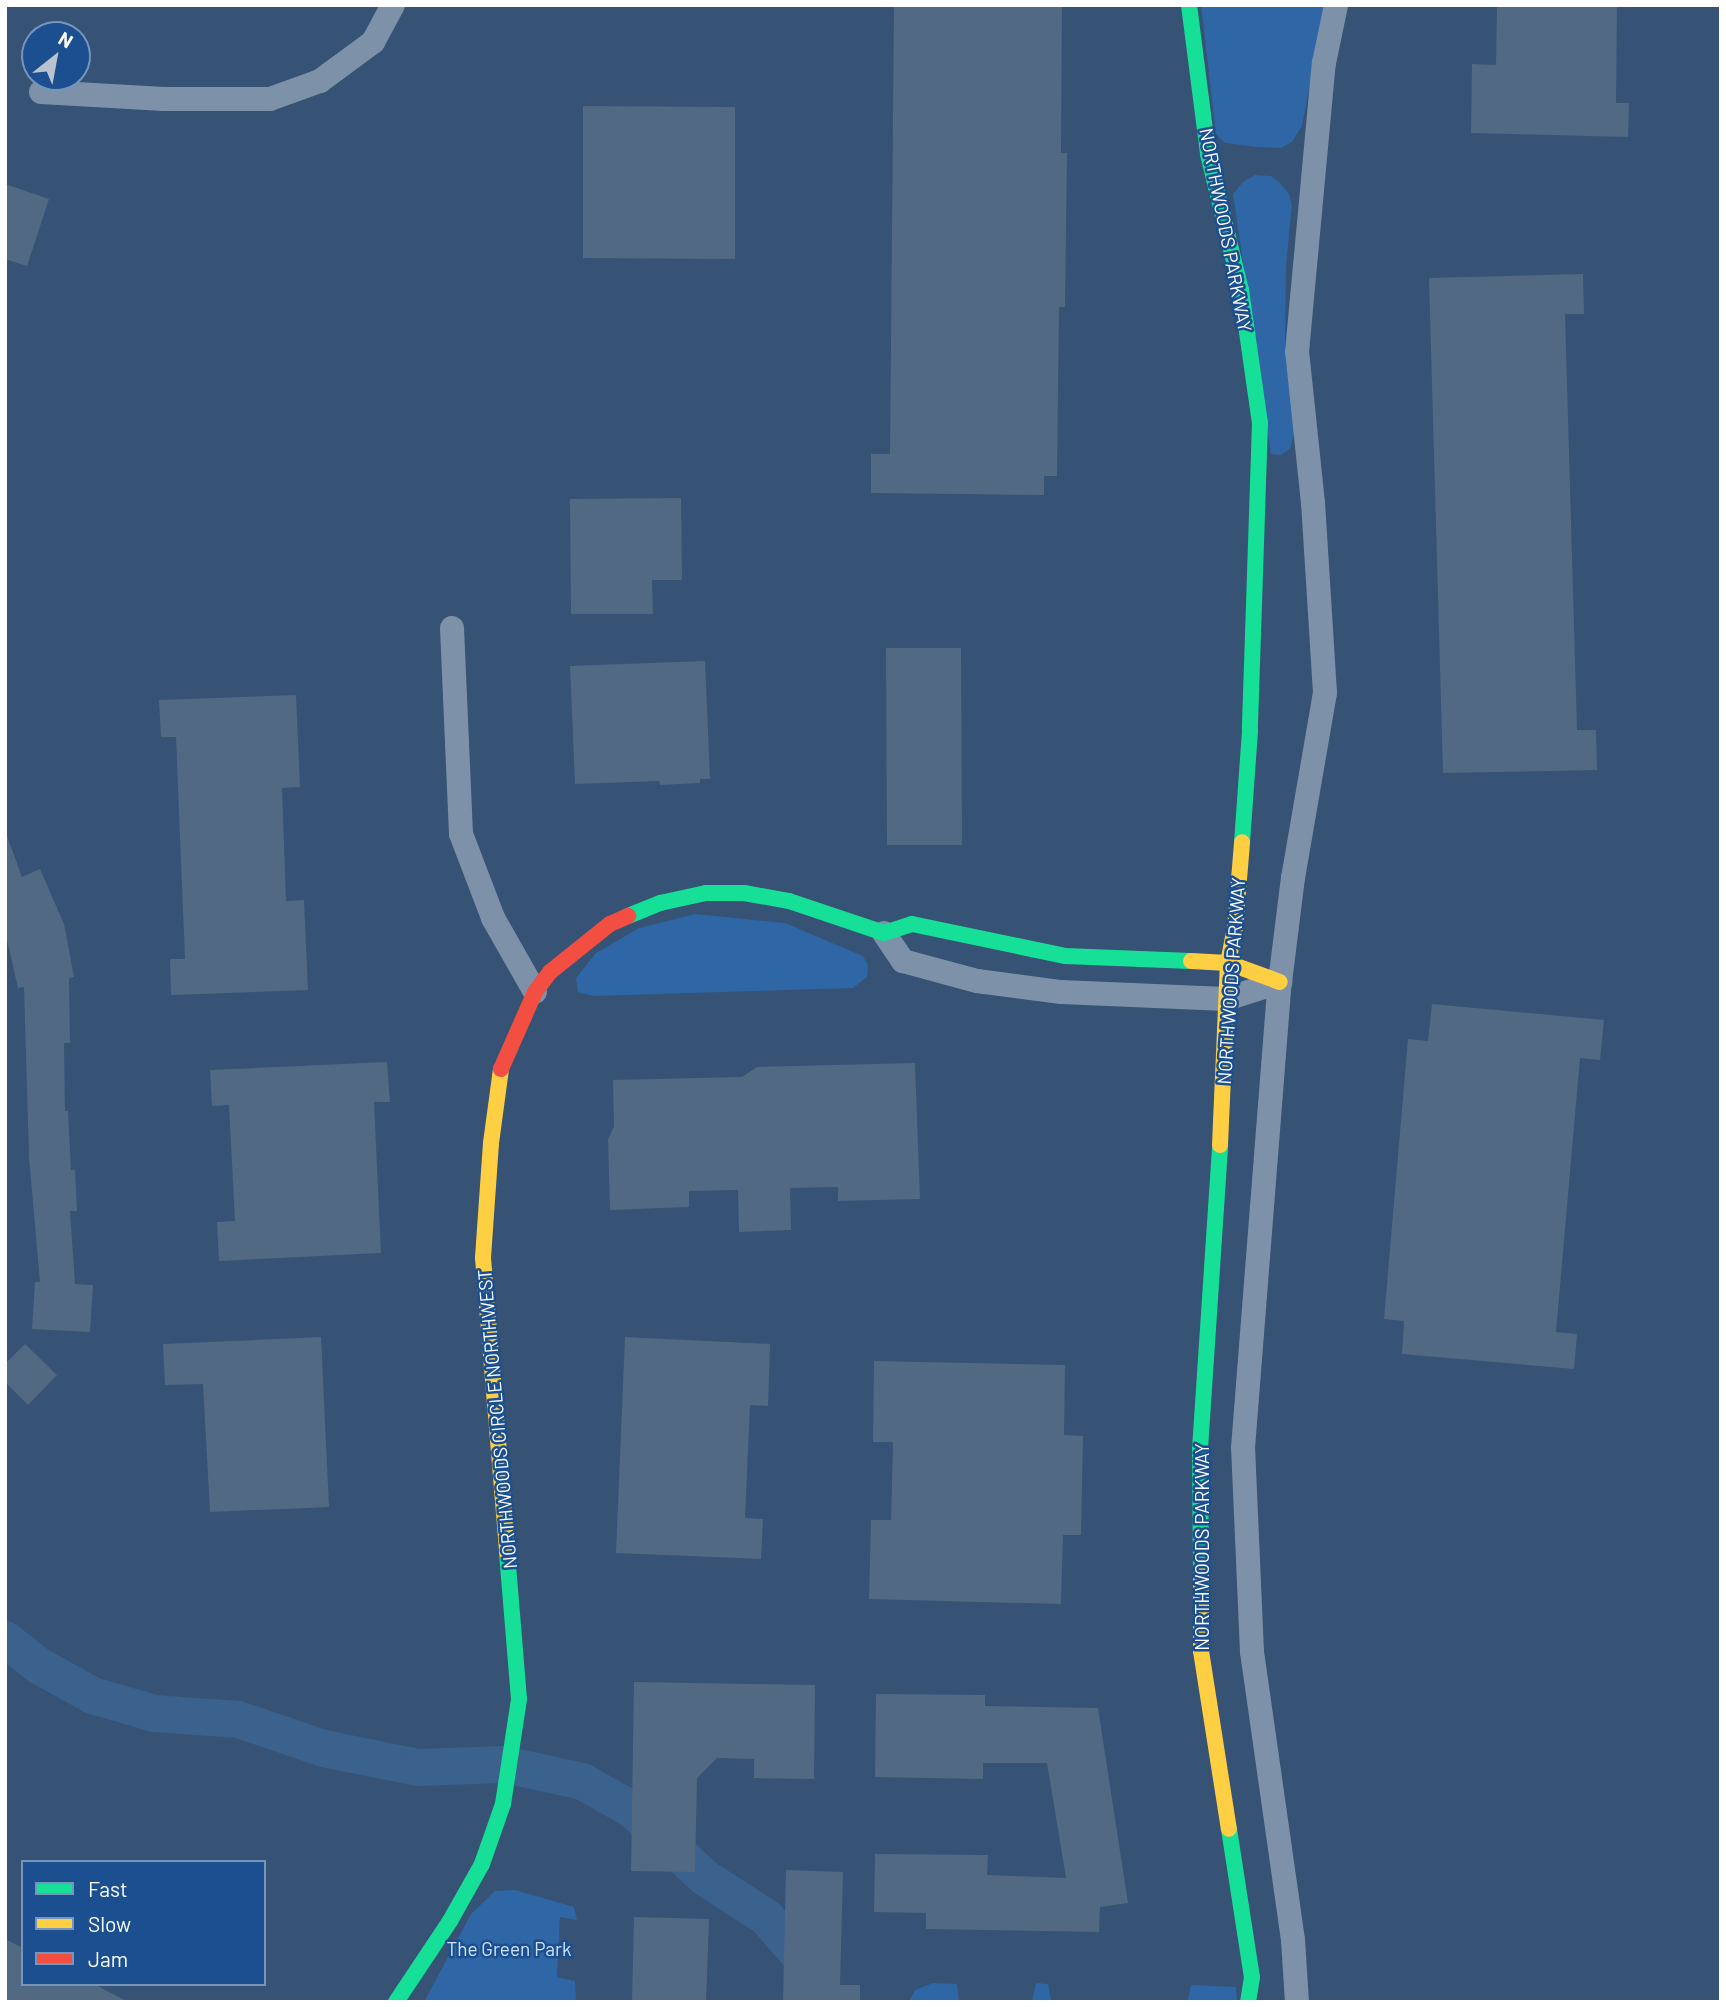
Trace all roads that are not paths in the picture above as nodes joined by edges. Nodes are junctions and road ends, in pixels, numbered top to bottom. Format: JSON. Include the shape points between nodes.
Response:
{"nodes":[{"id":1,"x":393,"y":5,"type":"edge"},
{"id":2,"x":1189,"y":5,"type":"edge"},
{"id":3,"x":1336,"y":5,"type":"edge"},
{"id":4,"x":41,"y":92,"type":"dead end"},
{"id":5,"x":452,"y":628,"type":"dead end"},
{"id":6,"x":884,"y":933,"type":"junction"},
{"id":7,"x":1228,"y":962,"type":"junction"},
{"id":8,"x":1280,"y":982,"type":"junction"},
{"id":9,"x":535,"y":992,"type":"junction"},
{"id":10,"x":1226,"y":999,"type":"junction"},
{"id":11,"x":396,"y":2002,"type":"edge"},
{"id":12,"x":1248,"y":2002,"type":"edge"},
{"id":13,"x":1297,"y":2002,"type":"edge"}],
"edges":[{"from":1,"to":4,"type":"street","via":[[373,42],[320,81],[270,99]]},
{"from":2,"to":7,"type":"street","name":"NORTHWOODS PARKWAY","via":[[1208,154],[1241,290],[1260,423],[1250,731],[1235,928]]},
{"from":3,"to":8,"type":"street","via":[[1324,63],[1297,352],[1313,503],[1325,693]]},
{"from":5,"to":9,"type":"street","via":[[461,834],[493,918]]},
{"from":6,"to":7,"type":"street","via":[[912,925],[1066,956]]},
{"from":6,"to":9,"type":"street","name":"NORTHWOODS CIRCLE NORTHWEST","via":[[789,901],[744,893],[706,893],[660,903],[610,924],[550,972]]},
{"from":6,"to":10,"type":"street","via":[[903,961],[977,981],[1061,992]]},
{"from":7,"to":8,"type":"street"},
{"from":7,"to":10,"type":"street","name":"NORTHWOODS PARKWAY"},
{"from":8,"to":10,"type":"street"},
{"from":8,"to":13,"type":"street","via":[[1243,1448],[1252,1652],[1293,1940]]},
{"from":9,"to":11,"type":"street","name":"NORTHWOODS CIRCLE NORTHWEST","via":[[501,1066],[483,1258],[519,1699],[503,1804],[482,1864],[450,1922]]},
{"from":10,"to":12,"type":"street","name":"NORTHWOODS PARKWAY","via":[[1216,1233],[1200,1449],[1201,1651],[1252,1977]]}]}
